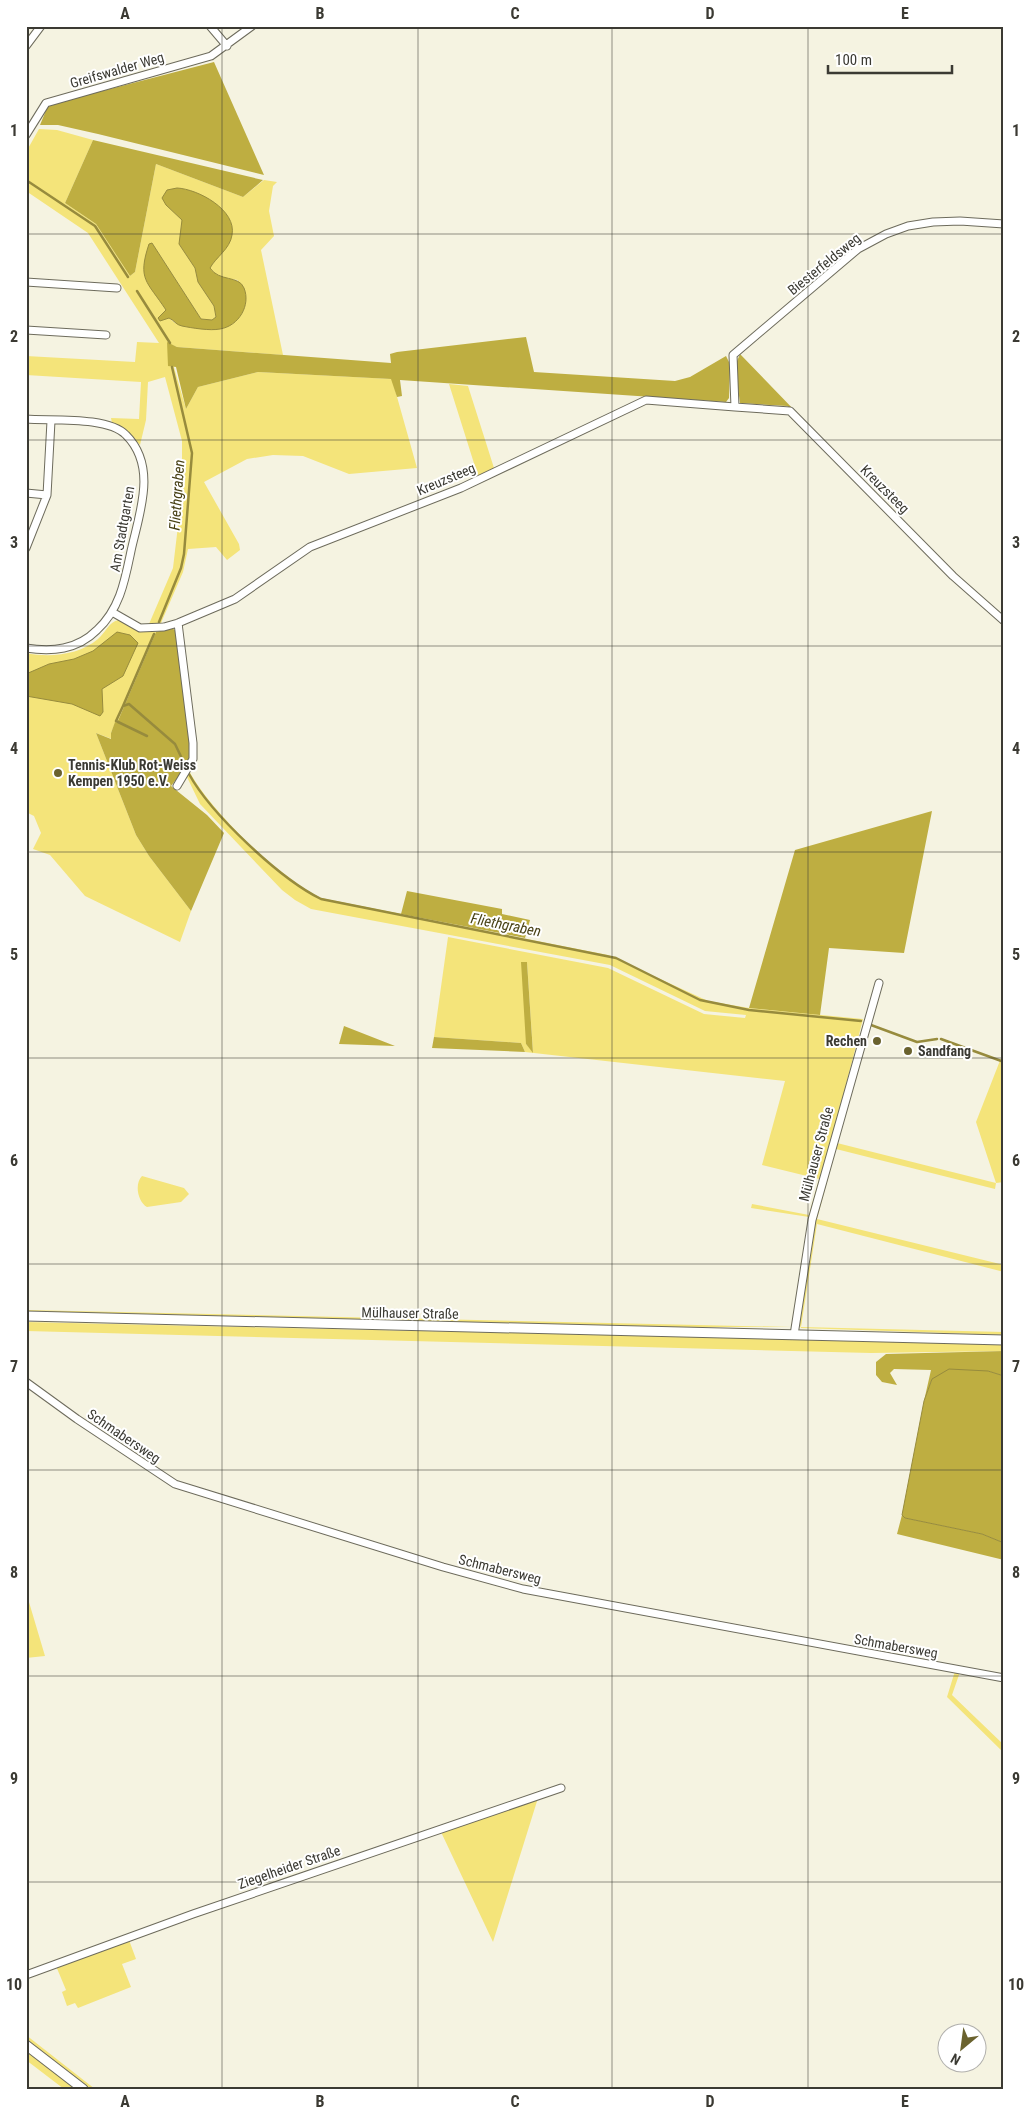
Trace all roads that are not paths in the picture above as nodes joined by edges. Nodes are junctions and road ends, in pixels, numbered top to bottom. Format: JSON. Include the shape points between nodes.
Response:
{"nodes":[{"id":1,"x":41,"y":26,"type":"edge"},
{"id":2,"x":210,"y":26,"type":"edge"},
{"id":3,"x":252,"y":26,"type":"edge"},
{"id":4,"x":26,"y":46,"type":"edge"},
{"id":5,"x":227,"y":46,"type":"junction"},
{"id":6,"x":26,"y":134,"type":"edge"},
{"id":7,"x":1004,"y":224,"type":"edge"},
{"id":8,"x":26,"y":282,"type":"edge"},
{"id":9,"x":117,"y":288,"type":"dead end"},
{"id":10,"x":26,"y":330,"type":"edge"},
{"id":11,"x":106,"y":335,"type":"dead end"},
{"id":12,"x":736,"y":407,"type":"junction"},
{"id":13,"x":26,"y":419,"type":"edge"},
{"id":14,"x":51,"y":421,"type":"junction"},
{"id":15,"x":26,"y":493,"type":"edge"},
{"id":16,"x":46,"y":495,"type":"junction"},
{"id":17,"x":26,"y":530,"type":"edge"},
{"id":18,"x":34,"y":530,"type":"junction"},
{"id":19,"x":26,"y":548,"type":"edge"},
{"id":20,"x":112,"y":612,"type":"junction"},
{"id":21,"x":1004,"y":621,"type":"edge"},
{"id":22,"x":178,"y":623,"type":"junction"},
{"id":23,"x":26,"y":648,"type":"edge"},
{"id":24,"x":177,"y":786,"type":"dead end"},
{"id":25,"x":879,"y":984,"type":"dead end"},
{"id":26,"x":26,"y":1316,"type":"edge"},
{"id":27,"x":794,"y":1335,"type":"junction"},
{"id":28,"x":1004,"y":1340,"type":"edge"},
{"id":29,"x":26,"y":1382,"type":"edge"},
{"id":30,"x":1004,"y":1678,"type":"edge"},
{"id":31,"x":561,"y":1788,"type":"dead end"},
{"id":32,"x":26,"y":1975,"type":"edge"},
{"id":33,"x":26,"y":2045,"type":"edge"},
{"id":34,"x":83,"y":2089,"type":"edge"}],
"edges":[{"from":1,"to":4,"type":"street"},
{"from":2,"to":5,"type":"street"},
{"from":3,"to":5,"type":"street","name":"Greifswalder Weg"},
{"from":5,"to":6,"type":"street","name":"Greifswalder Weg","via":[[211,56],[46,103]]},
{"from":7,"to":12,"type":"street","name":"Biesterfeldsweg","via":[[960,221],[908,226],[858,249],[733,355]]},
{"from":8,"to":9,"type":"street"},
{"from":10,"to":11,"type":"street"},
{"from":12,"to":21,"type":"street","name":"Kreuzsteeg","via":[[790,411],[953,576]]},
{"from":12,"to":22,"type":"street","name":"Kreuzsteeg","via":[[646,400],[461,488],[310,547],[235,598]]},
{"from":13,"to":14,"type":"street","name":"Am Stadtgarten"},
{"from":14,"to":16,"type":"street"},
{"from":14,"to":20,"type":"street","name":"Am Stadtgarten","via":[[106,423],[126,434],[141,460],[143,496],[140,518],[125,584]]},
{"from":15,"to":16,"type":"street"},
{"from":16,"to":18,"type":"street"},
{"from":17,"to":18,"type":"street"},
{"from":18,"to":19,"type":"street"},
{"from":20,"to":22,"type":"street","name":"Kreuzsteeg","via":[[140,628]]},
{"from":20,"to":23,"type":"street","name":"Am Stadtgarten","via":[[98,630],[74,646],[46,651]]},
{"from":22,"to":24,"type":"street","via":[[193,743],[192,759]]},
{"from":25,"to":27,"type":"street","name":"Mülhauser Straße","via":[[812,1220]]},
{"from":26,"to":27,"type":"street","name":"Mülhauser Straße"},
{"from":27,"to":28,"type":"street","name":"Mülhauser Straße"},
{"from":29,"to":30,"type":"street","name":"Schmabersweg","via":[[175,1484],[443,1567],[523,1589]]},
{"from":31,"to":32,"type":"street","name":"Ziegelheider Straße"},
{"from":33,"to":34,"type":"street"}]}
